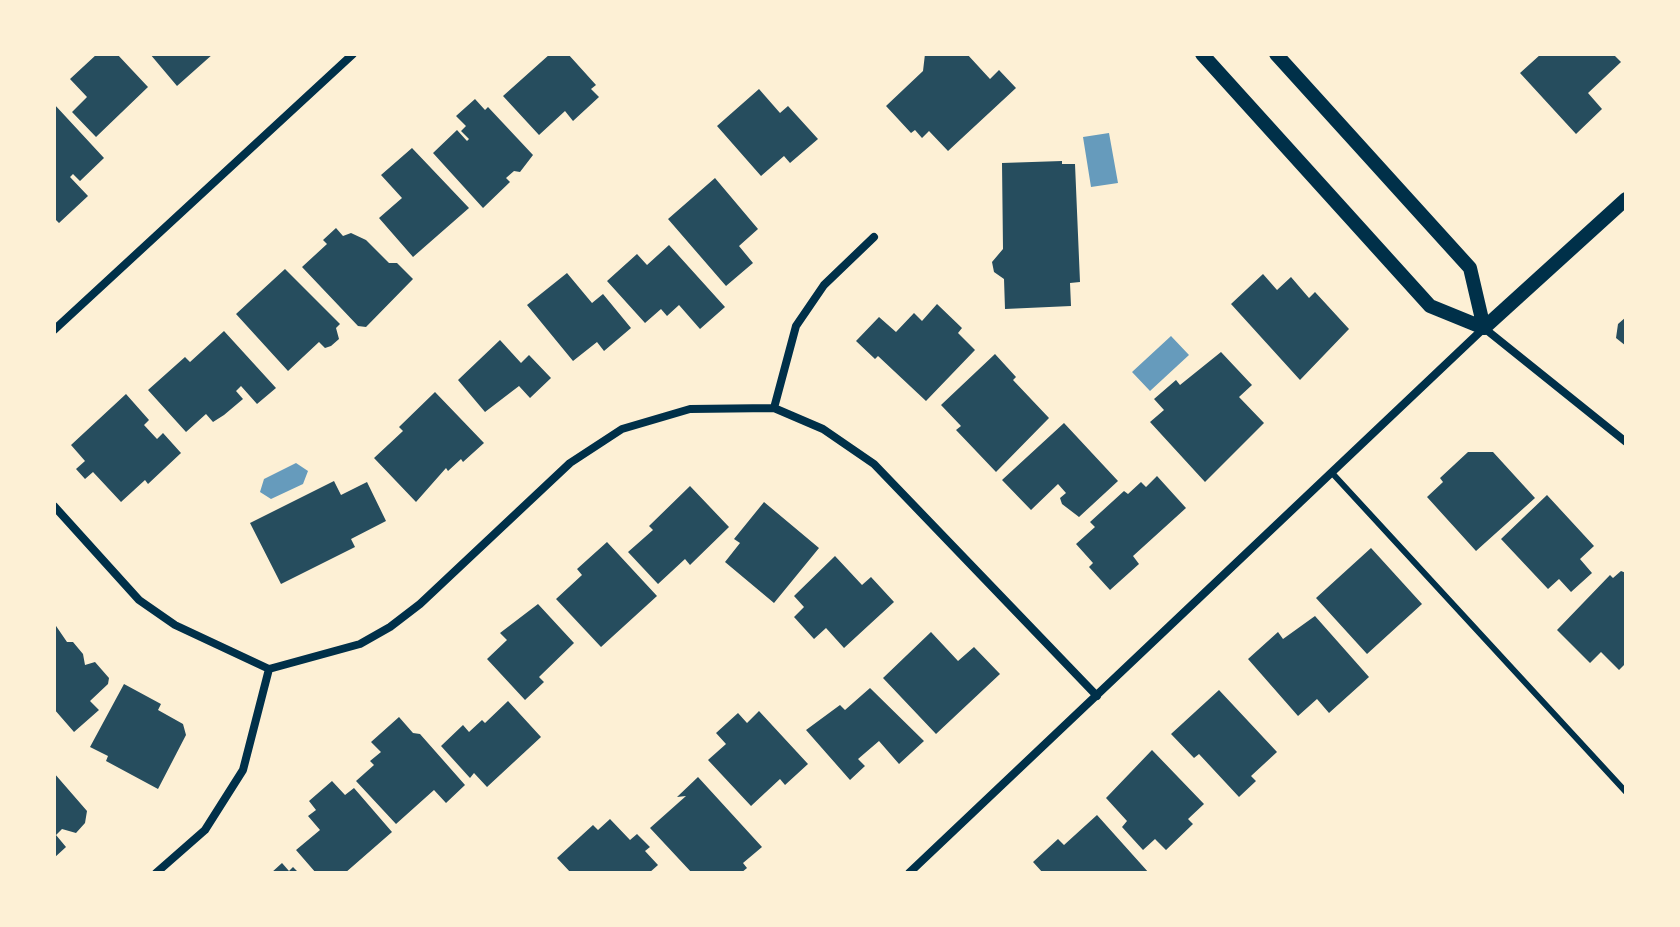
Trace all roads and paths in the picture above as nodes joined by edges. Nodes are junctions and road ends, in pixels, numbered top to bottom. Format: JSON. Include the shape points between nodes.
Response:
{"nodes":[{"id":1,"x":353,"y":54,"type":"edge"},
{"id":2,"x":1202,"y":54,"type":"edge"},
{"id":3,"x":1276,"y":54,"type":"edge"},
{"id":4,"x":1626,"y":199,"type":"edge"},
{"id":5,"x":874,"y":237,"type":"dead end"},
{"id":6,"x":1484,"y":328,"type":"junction"},
{"id":7,"x":54,"y":330,"type":"edge"},
{"id":8,"x":774,"y":408,"type":"junction"},
{"id":9,"x":1626,"y":442,"type":"edge"},
{"id":10,"x":1333,"y":474,"type":"junction"},
{"id":11,"x":54,"y":506,"type":"edge"},
{"id":12,"x":269,"y":669,"type":"junction"},
{"id":13,"x":1097,"y":696,"type":"junction"},
{"id":14,"x":1626,"y":792,"type":"edge"},
{"id":15,"x":156,"y":873,"type":"edge"},
{"id":16,"x":909,"y":873,"type":"edge"}],
"edges":[{"from":1,"to":7,"type":"street"},
{"from":2,"to":6,"type":"street","via":[[1430,306]]},
{"from":3,"to":6,"type":"street","via":[[1470,268]]},
{"from":4,"to":6,"type":"street"},
{"from":5,"to":8,"type":"street","via":[[824,285],[796,326]]},
{"from":6,"to":9,"type":"street"},
{"from":6,"to":10,"type":"street"},
{"from":8,"to":12,"type":"street","via":[[690,409],[622,429],[570,463],[390,627],[360,644]]},
{"from":8,"to":13,"type":"street","via":[[823,429],[874,464]]},
{"from":10,"to":13,"type":"street"},
{"from":10,"to":14,"type":"lane"},
{"from":11,"to":12,"type":"street","via":[[139,600],[175,625]]},
{"from":12,"to":15,"type":"street","via":[[243,770],[205,830]]},
{"from":13,"to":16,"type":"street"}]}
